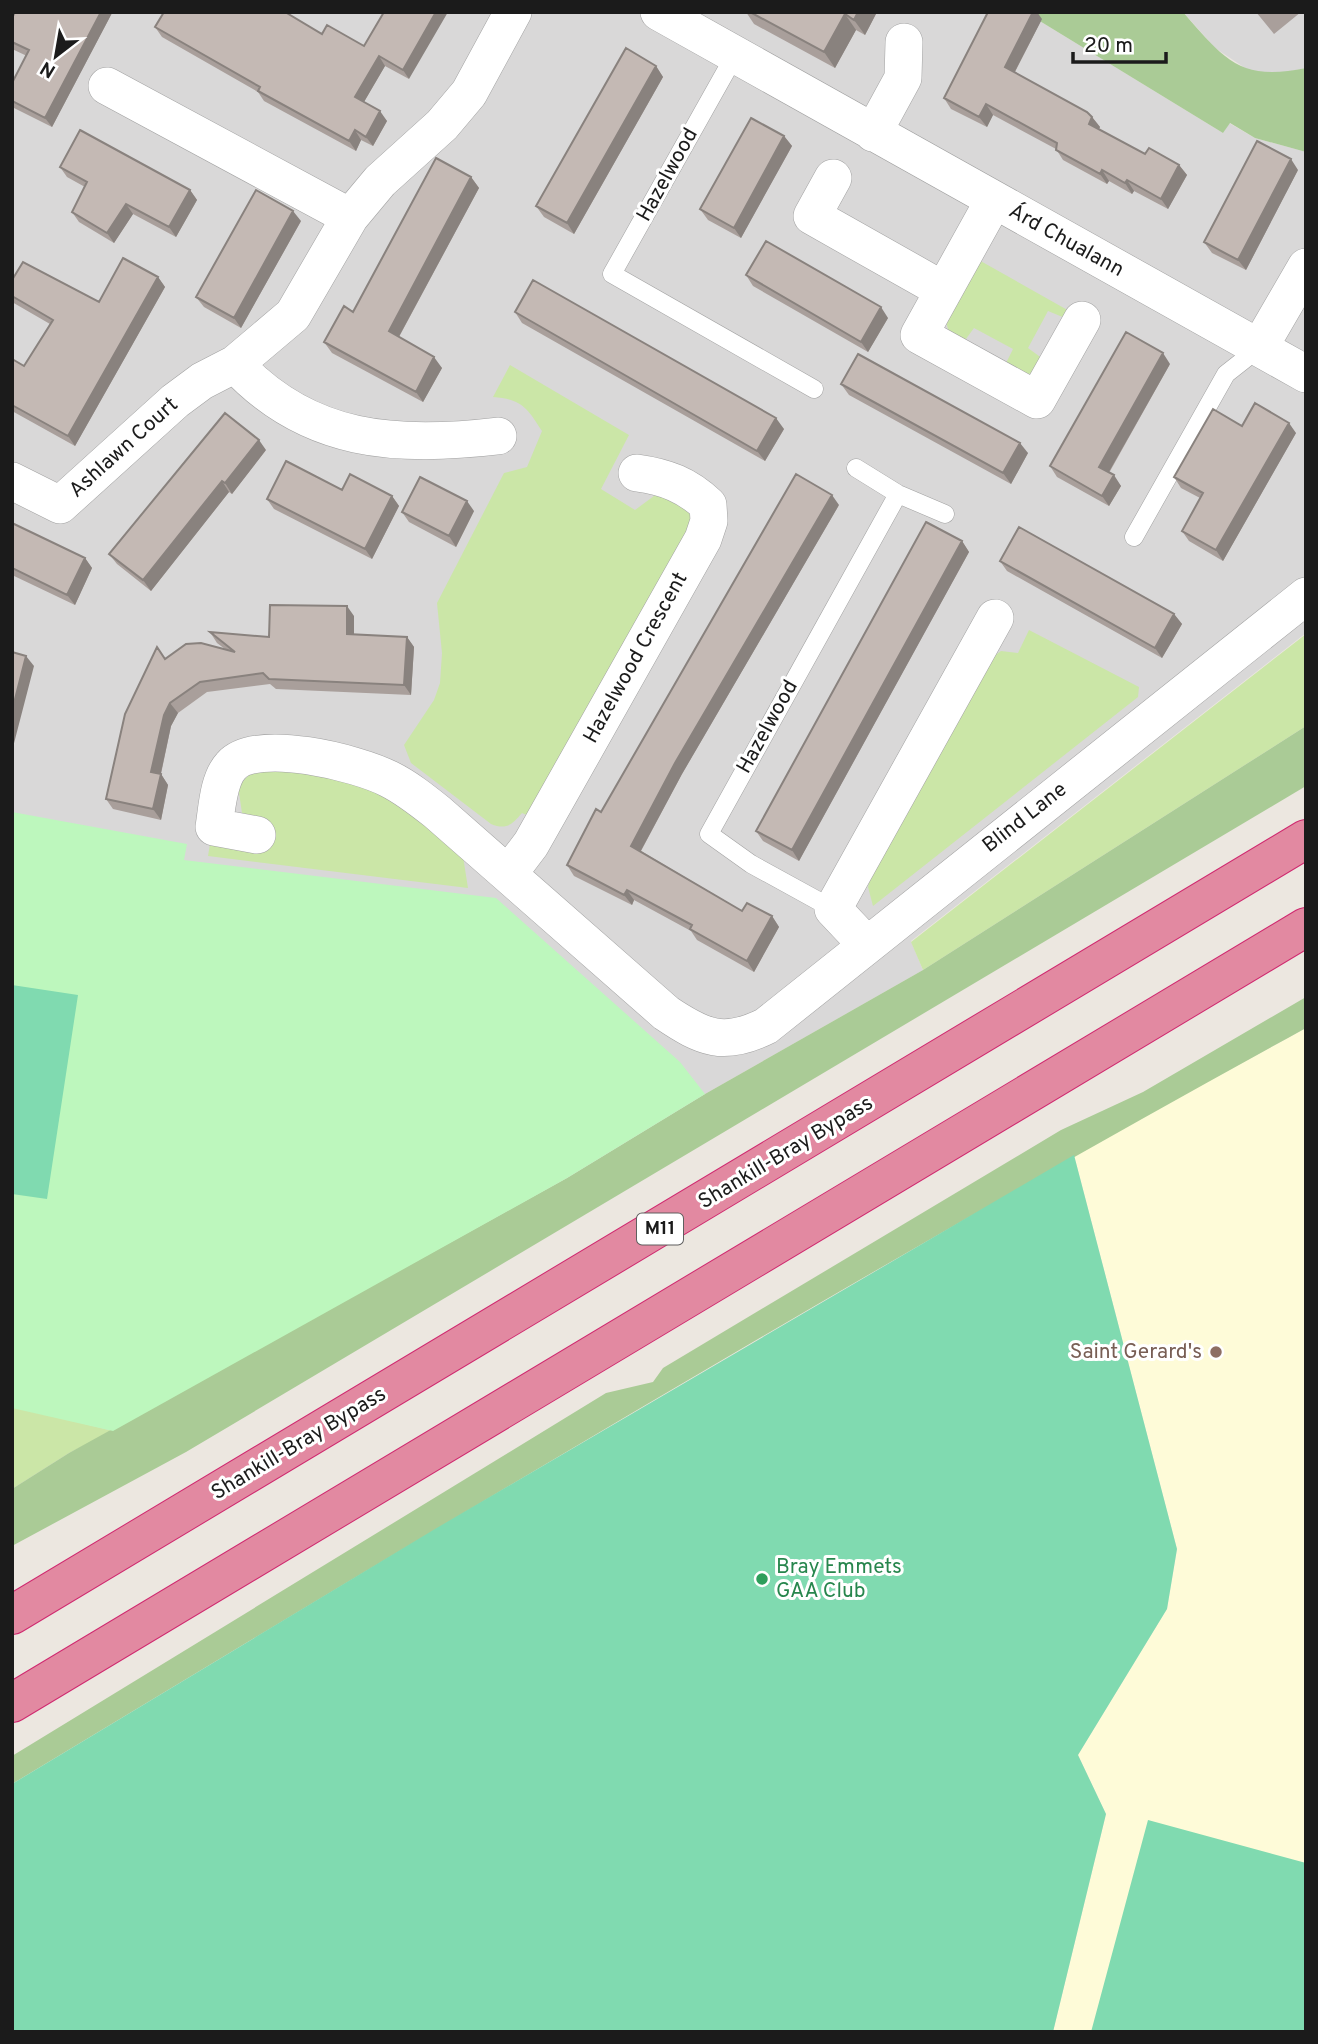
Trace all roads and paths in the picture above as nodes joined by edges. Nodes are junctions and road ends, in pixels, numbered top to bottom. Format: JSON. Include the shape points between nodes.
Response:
{"nodes":[{"id":1,"x":513,"y":12,"type":"edge"},
{"id":2,"x":680,"y":18,"type":"edge"},
{"id":3,"x":904,"y":42,"type":"dead end"},
{"id":4,"x":735,"y":55,"type":"junction"},
{"id":5,"x":107,"y":86,"type":"dead end"},
{"id":6,"x":873,"y":133,"type":"junction"},
{"id":7,"x":833,"y":178,"type":"dead end"},
{"id":8,"x":994,"y":200,"type":"junction"},
{"id":9,"x":351,"y":217,"type":"junction"},
{"id":10,"x":1306,"y":267,"type":"edge"},
{"id":11,"x":943,"y":290,"type":"junction"},
{"id":12,"x":1082,"y":320,"type":"dead end"},
{"id":13,"x":1259,"y":348,"type":"junction"},
{"id":14,"x":235,"y":364,"type":"junction"},
{"id":15,"x":1306,"y":374,"type":"edge"},
{"id":16,"x":814,"y":389,"type":"dead end"},
{"id":17,"x":498,"y":436,"type":"dead end"},
{"id":18,"x":856,"y":467,"type":"dead end"},
{"id":19,"x":637,"y":473,"type":"dead end"},
{"id":20,"x":12,"y":481,"type":"edge"},
{"id":21,"x":898,"y":494,"type":"junction"},
{"id":22,"x":945,"y":514,"type":"dead end"},
{"id":23,"x":1134,"y":537,"type":"dead end"},
{"id":24,"x":1306,"y":596,"type":"edge"},
{"id":25,"x":995,"y":618,"type":"dead end"},
{"id":26,"x":257,"y":835,"type":"dead end"},
{"id":27,"x":1306,"y":839,"type":"edge"},
{"id":28,"x":509,"y":873,"type":"junction"},
{"id":29,"x":833,"y":909,"type":"junction"},
{"id":30,"x":1306,"y":928,"type":"edge"},
{"id":31,"x":866,"y":944,"type":"junction"},
{"id":32,"x":12,"y":1615,"type":"edge"},
{"id":33,"x":12,"y":1703,"type":"edge"}],
"edges":[{"from":1,"to":9,"type":"street","name":"Ashlawn Court","via":[[469,93],[442,125],[380,181]]},
{"from":2,"to":4,"type":"street","name":"Árd Chualann"},
{"from":3,"to":6,"type":"street","via":[[903,78]]},
{"from":4,"to":6,"type":"street","name":"Árd Chualann"},
{"from":4,"to":16,"type":"lane","name":"Hazelwood","via":[[612,274]]},
{"from":5,"to":9,"type":"street"},
{"from":6,"to":8,"type":"street","name":"Árd Chualann"},
{"from":7,"to":11,"type":"street","via":[[812,216]]},
{"from":8,"to":11,"type":"street"},
{"from":8,"to":13,"type":"street","name":"Árd Chualann"},
{"from":9,"to":14,"type":"street","name":"Ashlawn Court","via":[[293,315]]},
{"from":10,"to":13,"type":"street"},
{"from":11,"to":12,"type":"street","via":[[919,335],[1037,400]]},
{"from":13,"to":15,"type":"street","name":"Árd Chualann"},
{"from":13,"to":23,"type":"lane","via":[[1226,374]]},
{"from":14,"to":17,"type":"street","via":[[282,407],[328,427],[405,442]]},
{"from":14,"to":20,"type":"street","name":"Ashlawn Court","via":[[175,401],[60,505]]},
{"from":18,"to":21,"type":"lane"},
{"from":19,"to":28,"type":"street","name":"Hazelwood Crescent","via":[[667,478],[695,493],[708,505],[709,521],[531,844]]},
{"from":21,"to":22,"type":"lane"},
{"from":21,"to":29,"type":"lane","name":"Hazelwood","via":[[709,834],[751,864]]},
{"from":24,"to":31,"type":"street","name":"Blind Lane"},
{"from":25,"to":29,"type":"street"},
{"from":26,"to":28,"type":"street","via":[[214,827],[229,767],[242,756],[259,753],[330,759],[358,765],[410,791]]},
{"from":27,"to":32,"type":"highway","name":"Shankill-Bray Bypass","number":"M11"},
{"from":28,"to":31,"type":"street","name":"Blind Lane","via":[[666,1013],[692,1030],[723,1039],[743,1038],[766,1026]]},
{"from":29,"to":31,"type":"street","name":"Hazelwood"},
{"from":30,"to":33,"type":"highway"}]}
